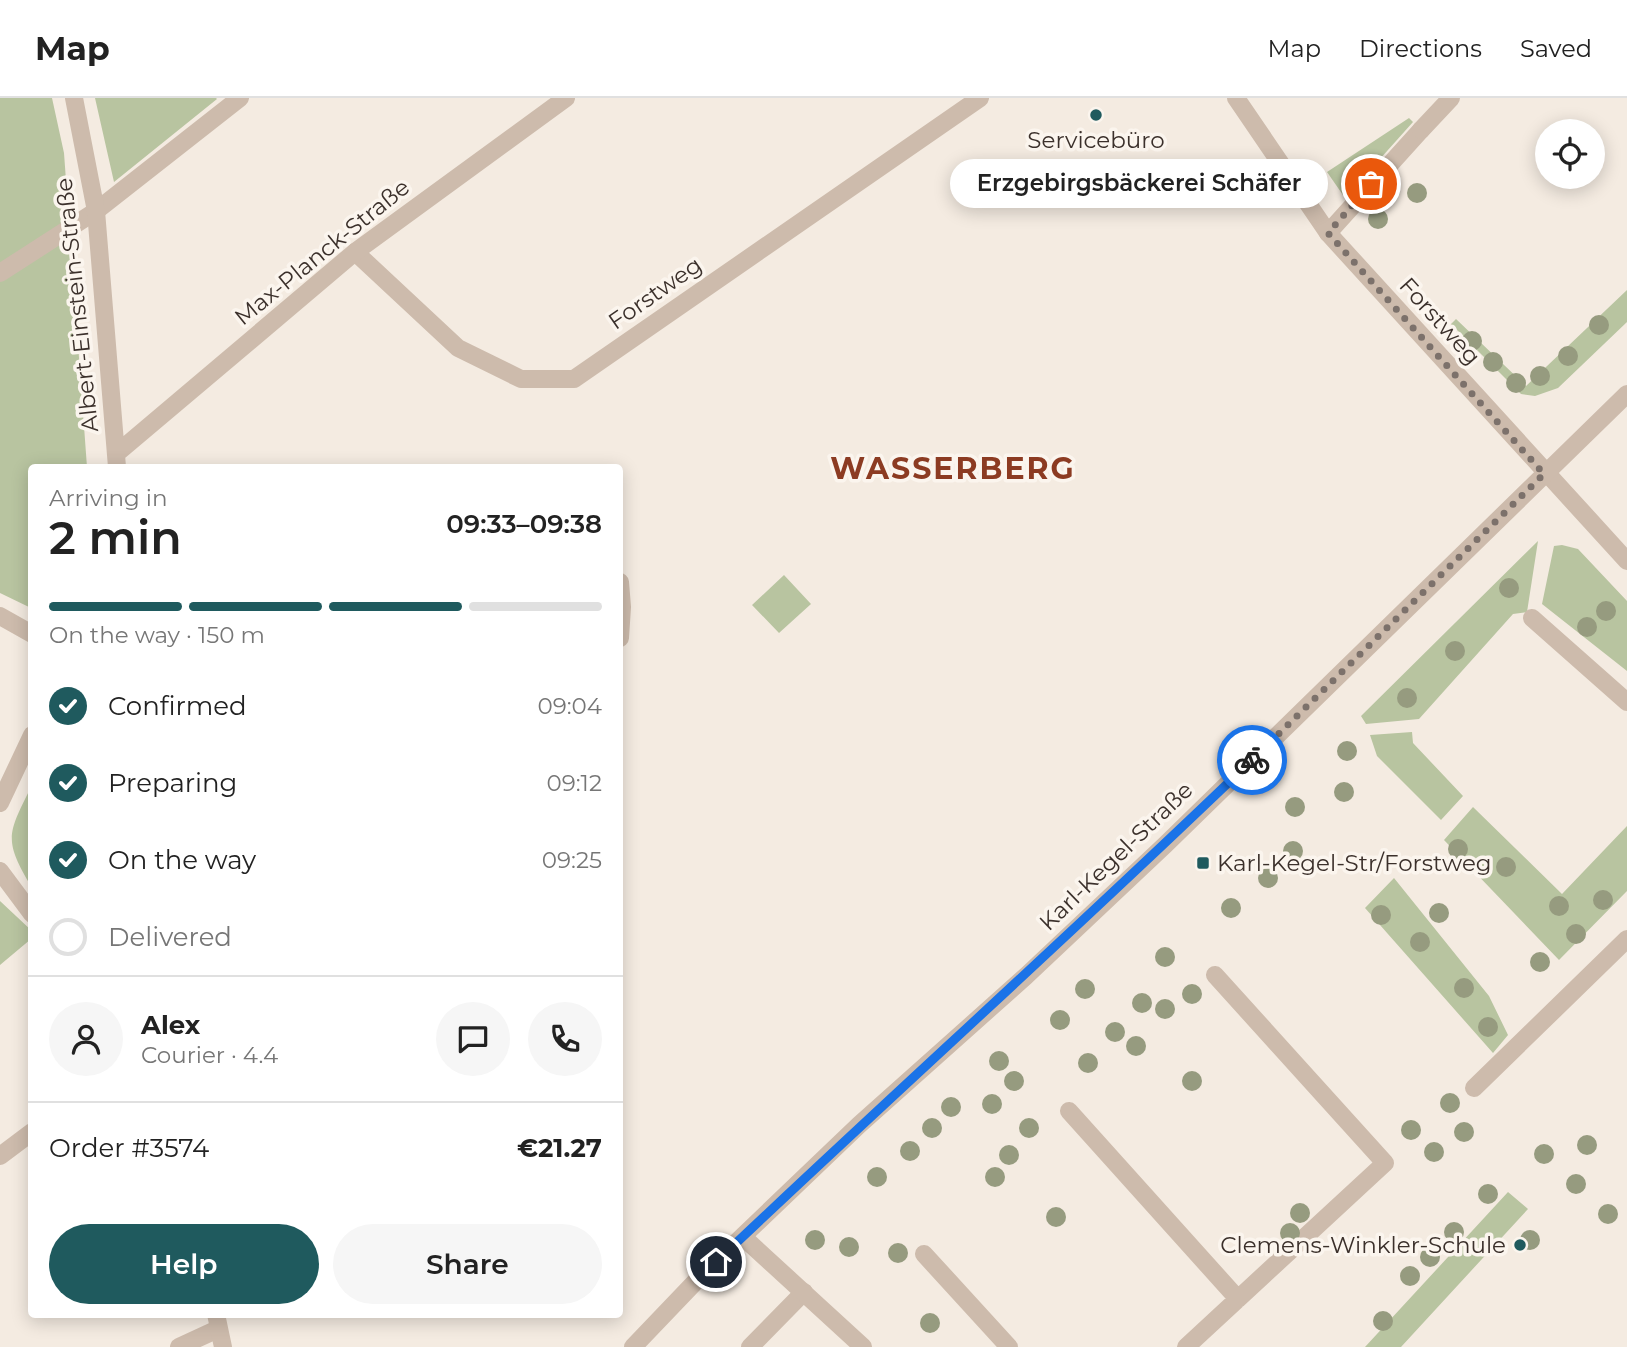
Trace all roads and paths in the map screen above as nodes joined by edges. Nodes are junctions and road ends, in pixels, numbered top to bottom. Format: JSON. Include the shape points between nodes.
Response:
{"nodes":[{"id":1,"x":74,"y":98,"type":"edge"},
{"id":2,"x":240,"y":98,"type":"edge"},
{"id":3,"x":566,"y":98,"type":"edge"},
{"id":4,"x":981,"y":98,"type":"edge"},
{"id":5,"x":1236,"y":98,"type":"edge"},
{"id":6,"x":1451,"y":98,"type":"edge"},
{"id":7,"x":96,"y":211,"type":"junction"},
{"id":8,"x":1328,"y":233,"type":"junction"},
{"id":9,"x":355,"y":252,"type":"junction"},
{"id":10,"x":0,"y":273,"type":"edge"},
{"id":11,"x":1627,"y":394,"type":"edge"},
{"id":12,"x":116,"y":461,"type":"edge"},
{"id":13,"x":1544,"y":474,"type":"junction"},
{"id":14,"x":1627,"y":561,"type":"edge"},
{"id":15,"x":0,"y":616,"type":"edge"},
{"id":16,"x":1532,"y":618,"type":"dead end"},
{"id":17,"x":28,"y":632,"type":"edge"},
{"id":18,"x":1627,"y":702,"type":"edge"},
{"id":19,"x":28,"y":744,"type":"edge"},
{"id":20,"x":0,"y":803,"type":"edge"},
{"id":21,"x":0,"y":871,"type":"edge"},
{"id":22,"x":28,"y":909,"type":"edge"},
{"id":23,"x":1627,"y":939,"type":"edge"},
{"id":24,"x":1214,"y":975,"type":"dead end"},
{"id":25,"x":1474,"y":1088,"type":"dead end"},
{"id":26,"x":1069,"y":1111,"type":"dead end"},
{"id":27,"x":28,"y":1135,"type":"edge"},
{"id":28,"x":0,"y":1156,"type":"edge"},
{"id":29,"x":743,"y":1237,"type":"junction"},
{"id":30,"x":924,"y":1254,"type":"dead end"},
{"id":31,"x":804,"y":1292,"type":"junction"},
{"id":32,"x":1238,"y":1298,"type":"junction"},
{"id":33,"x":217,"y":1322,"type":"edge"},
{"id":34,"x":179,"y":1347,"type":"edge"},
{"id":35,"x":223,"y":1347,"type":"edge"},
{"id":36,"x":633,"y":1347,"type":"edge"},
{"id":37,"x":750,"y":1347,"type":"edge"},
{"id":38,"x":863,"y":1347,"type":"edge"},
{"id":39,"x":1009,"y":1347,"type":"edge"},
{"id":40,"x":1186,"y":1347,"type":"edge"}],
"edges":[{"from":1,"to":7,"type":"street","name":"Albert-Einstein-Straße"},
{"from":2,"to":7,"type":"street"},
{"from":3,"to":9,"type":"street","name":"Max-Planck-Straße"},
{"from":4,"to":9,"type":"street","name":"Forstweg","via":[[574,379],[521,379],[458,348]]},
{"from":5,"to":8,"type":"street","name":"Forstweg"},
{"from":6,"to":8,"type":"street"},
{"from":7,"to":10,"type":"street"},
{"from":7,"to":12,"type":"street","name":"Albert-Einstein-Straße"},
{"from":8,"to":13,"type":"street","name":"Forstweg"},
{"from":9,"to":12,"type":"street","name":"Max-Planck-Straße"},
{"from":11,"to":13,"type":"street","name":"Karl-Kegel-Straße"},
{"from":13,"to":14,"type":"street","name":"Forstweg"},
{"from":13,"to":29,"type":"street","name":"Karl-Kegel-Straße","via":[[1150,859]]},
{"from":15,"to":17,"type":"street"},
{"from":16,"to":18,"type":"street"},
{"from":19,"to":20,"type":"street"},
{"from":21,"to":22,"type":"street"},
{"from":23,"to":25,"type":"street"},
{"from":24,"to":32,"type":"street","via":[[1385,1163]]},
{"from":26,"to":32,"type":"street"},
{"from":27,"to":28,"type":"street"},
{"from":29,"to":31,"type":"street"},
{"from":29,"to":36,"type":"street","name":"Karl-Kegel-Straße"},
{"from":30,"to":39,"type":"street"},
{"from":31,"to":37,"type":"street"},
{"from":31,"to":38,"type":"street"},
{"from":32,"to":40,"type":"street"},
{"from":33,"to":34,"type":"street"},
{"from":33,"to":35,"type":"street"}]}
